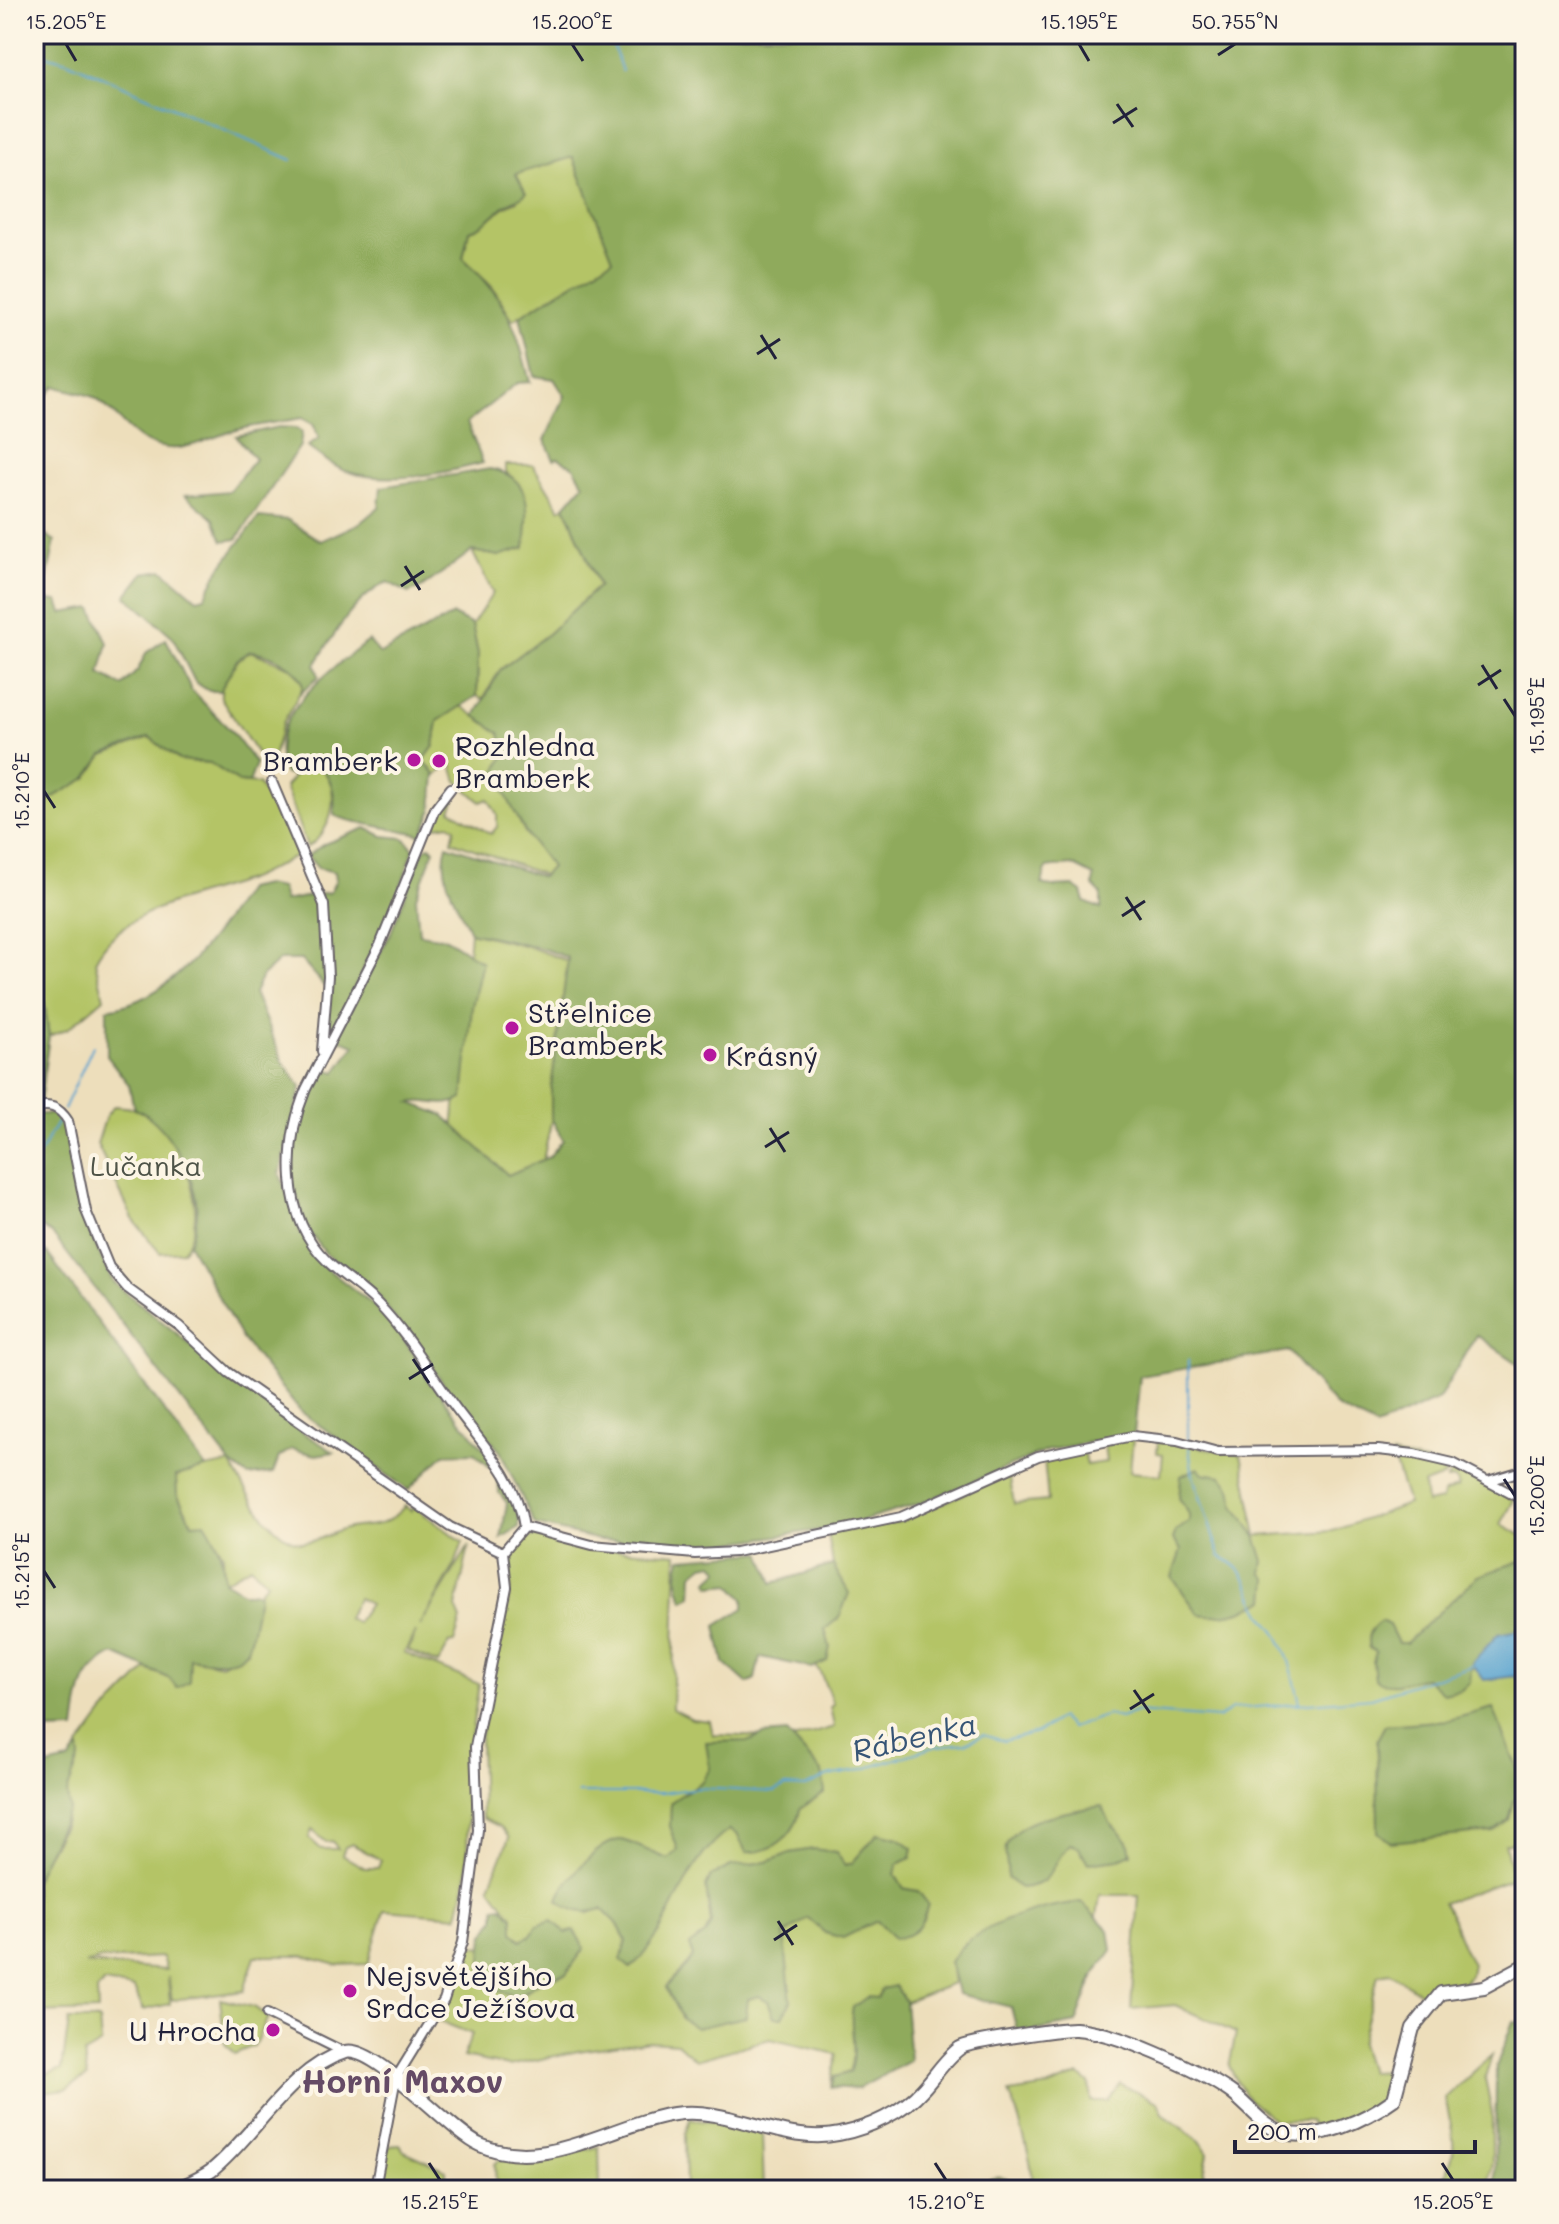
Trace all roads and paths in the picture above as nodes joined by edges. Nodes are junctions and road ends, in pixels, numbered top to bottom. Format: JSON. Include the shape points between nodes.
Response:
{"nodes":[{"id":1,"x":272,"y":782,"type":"dead end"},
{"id":2,"x":451,"y":788,"type":"dead end"},
{"id":3,"x":321,"y":1059,"type":"junction"},
{"id":4,"x":34,"y":1108,"type":"edge"},
{"id":5,"x":1525,"y":1470,"type":"edge"},
{"id":6,"x":1487,"y":1481,"type":"junction"},
{"id":7,"x":1525,"y":1501,"type":"edge"},
{"id":8,"x":524,"y":1527,"type":"junction"},
{"id":9,"x":503,"y":1552,"type":"junction"},
{"id":10,"x":1525,"y":1965,"type":"edge"},
{"id":11,"x":267,"y":2014,"type":"dead end"},
{"id":12,"x":345,"y":2052,"type":"junction"},
{"id":13,"x":396,"y":2078,"type":"junction"},
{"id":14,"x":376,"y":2183,"type":"dead end"},
{"id":15,"x":174,"y":2190,"type":"edge"}],
"edges":[{"from":1,"to":3,"type":"street","via":[[324,905],[328,976]]},
{"from":2,"to":3,"type":"street","via":[[435,809],[380,945]]},
{"from":3,"to":8,"type":"street","via":[[297,1111],[290,1150],[291,1182],[303,1225],[326,1261],[367,1293],[400,1330],[493,1454],[517,1499]]},
{"from":4,"to":9,"type":"street","via":[[46,1104],[61,1110],[68,1121],[86,1211],[109,1267],[127,1288],[179,1326],[228,1372],[450,1527]]},
{"from":5,"to":6,"type":"street"},
{"from":6,"to":7,"type":"street"},
{"from":6,"to":8,"type":"street","via":[[1453,1463],[1389,1450],[1218,1452],[1132,1436],[1038,1456],[901,1517],[736,1552],[592,1545]]},
{"from":8,"to":9,"type":"street"},
{"from":9,"to":13,"type":"street","via":[[505,1599],[475,1747],[478,1830],[463,1942],[444,2000]]},
{"from":10,"to":13,"type":"street","via":[[1484,1987],[1441,1993],[1428,2005],[1413,2028],[1394,2099],[1352,2124],[1294,2135],[1279,2132],[1232,2092],[1188,2068],[1070,2028],[970,2042],[895,2112],[834,2135],[675,2114],[537,2155],[507,2154],[470,2140]]},
{"from":11,"to":12,"type":"street"},
{"from":12,"to":13,"type":"street","via":[[364,2055]]},
{"from":12,"to":15,"type":"street","via":[[286,2091],[208,2173]]},
{"from":13,"to":14,"type":"street"}]}
